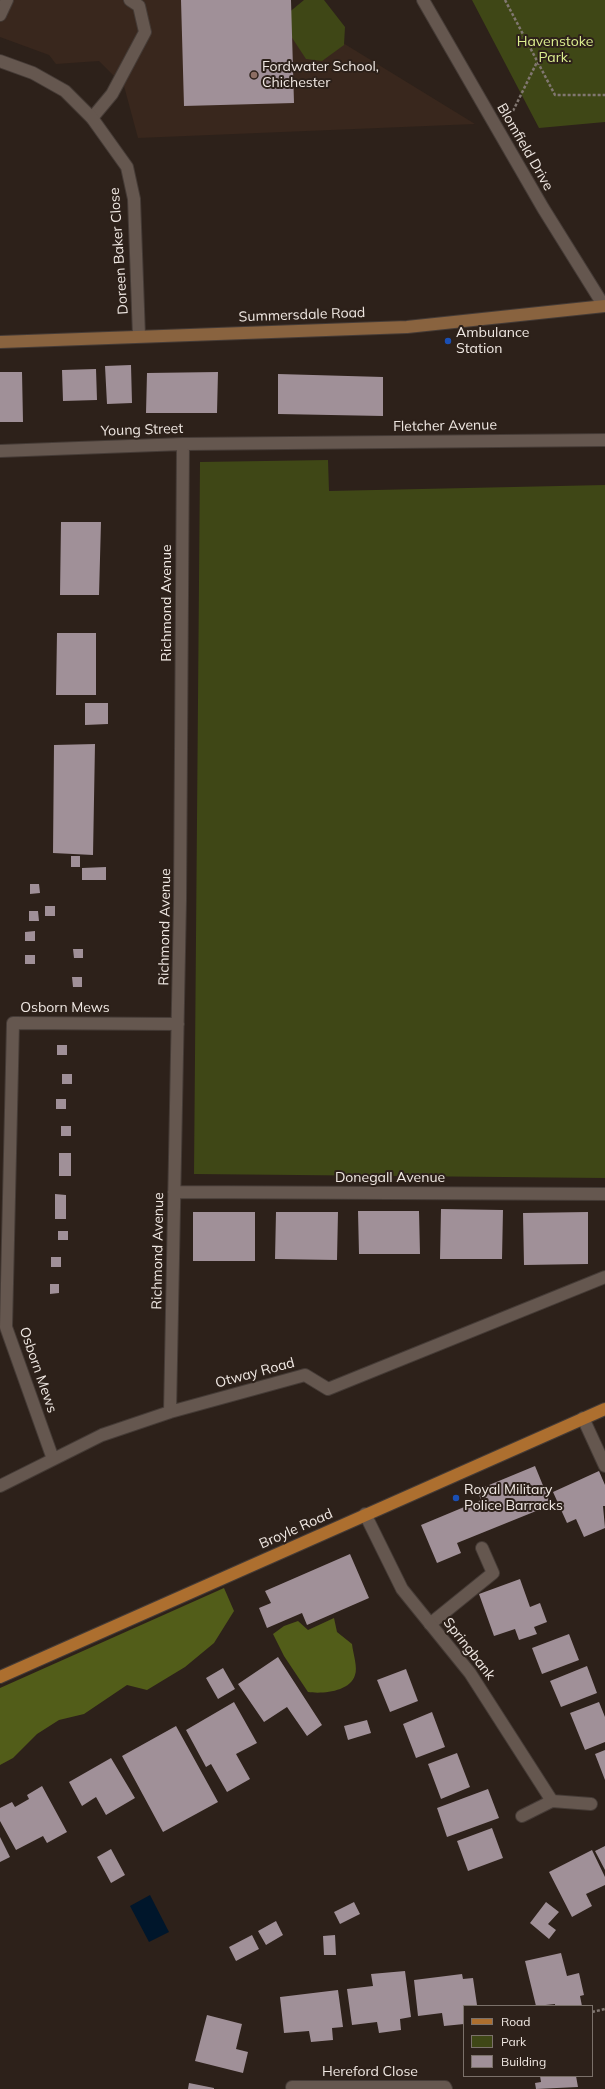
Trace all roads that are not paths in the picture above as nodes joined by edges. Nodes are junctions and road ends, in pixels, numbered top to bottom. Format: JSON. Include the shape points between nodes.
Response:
{"nodes":[{"id":1,"x":7,"y":0,"type":"edge"},
{"id":2,"x":130,"y":0,"type":"edge"},
{"id":3,"x":423,"y":0,"type":"edge"},
{"id":4,"x":0,"y":15,"type":"edge"},
{"id":5,"x":0,"y":61,"type":"edge"},
{"id":6,"x":92,"y":118,"type":"junction"},
{"id":7,"x":605,"y":306,"type":"edge"},
{"id":8,"x":139,"y":336,"type":"junction"},
{"id":9,"x":0,"y":342,"type":"edge"},
{"id":10,"x":605,"y":440,"type":"edge"},
{"id":11,"x":183,"y":444,"type":"junction"},
{"id":12,"x":285,"y":444,"type":"joint"},
{"id":13,"x":0,"y":451,"type":"edge"},
{"id":14,"x":178,"y":1024,"type":"junction"},
{"id":15,"x":174,"y":1192,"type":"junction"},
{"id":16,"x":605,"y":1194,"type":"edge"},
{"id":17,"x":605,"y":1276,"type":"edge"},
{"id":18,"x":605,"y":1409,"type":"edge"},
{"id":19,"x":170,"y":1412,"type":"junction"},
{"id":20,"x":583,"y":1418,"type":"junction"},
{"id":21,"x":53,"y":1459,"type":"junction"},
{"id":22,"x":605,"y":1466,"type":"edge"},
{"id":23,"x":0,"y":1486,"type":"edge"},
{"id":24,"x":365,"y":1514,"type":"junction"},
{"id":25,"x":482,"y":1548,"type":"dead end"},
{"id":26,"x":430,"y":1624,"type":"junction"},
{"id":27,"x":0,"y":1677,"type":"edge"},
{"id":28,"x":552,"y":1801,"type":"junction"},
{"id":29,"x":591,"y":1804,"type":"dead end"},
{"id":30,"x":522,"y":1816,"type":"dead end"},
{"id":31,"x":292,"y":2087,"type":"dead end"},
{"id":32,"x":446,"y":2089,"type":"edge"}],
"edges":[{"from":1,"to":4,"type":"street"},
{"from":2,"to":6,"type":"street","via":[[140,6],[145,32],[112,94]]},
{"from":3,"to":7,"type":"street","name":"Blomfield Drive","via":[[543,208]]},
{"from":5,"to":6,"type":"street","name":"Doreen Baker Close","via":[[33,73],[65,91]]},
{"from":6,"to":8,"type":"street","name":"Doreen Baker Close","via":[[127,167],[134,199]]},
{"from":7,"to":8,"type":"street","name":"Summersdale Road","via":[[407,327]]},
{"from":8,"to":9,"type":"street","name":"Summersdale Road"},
{"from":10,"to":12,"type":"street","name":"Fletcher Avenue"},
{"from":11,"to":12,"type":"street","name":"Young Street"},
{"from":11,"to":13,"type":"street","name":"Young Street"},
{"from":11,"to":14,"type":"street","name":"Richmond Avenue"},
{"from":14,"to":15,"type":"street","name":"Richmond Avenue"},
{"from":14,"to":21,"type":"street","name":"Osborn Mews","via":[[12,1023],[6,1327]]},
{"from":15,"to":16,"type":"street","name":"Donegall Avenue"},
{"from":15,"to":19,"type":"street","name":"Richmond Avenue"},
{"from":17,"to":19,"type":"street","name":"Otway Road","via":[[328,1389],[304,1375]]},
{"from":18,"to":20,"type":"main road","name":"Broyle Road"},
{"from":19,"to":21,"type":"street","name":"Otway Road","via":[[102,1435]]},
{"from":20,"to":22,"type":"street"},
{"from":20,"to":24,"type":"main road","name":"Broyle Road"},
{"from":21,"to":23,"type":"street","name":"Otway Road"},
{"from":24,"to":26,"type":"street","name":"Springbank","via":[[402,1589]]},
{"from":24,"to":27,"type":"main road","name":"Broyle Road"},
{"from":25,"to":26,"type":"street","via":[[493,1573]]},
{"from":26,"to":28,"type":"street","name":"Springbank","via":[[470,1673]]},
{"from":28,"to":29,"type":"street"},
{"from":28,"to":30,"type":"street"},
{"from":31,"to":32,"type":"street","name":"Hereford Close"}]}
